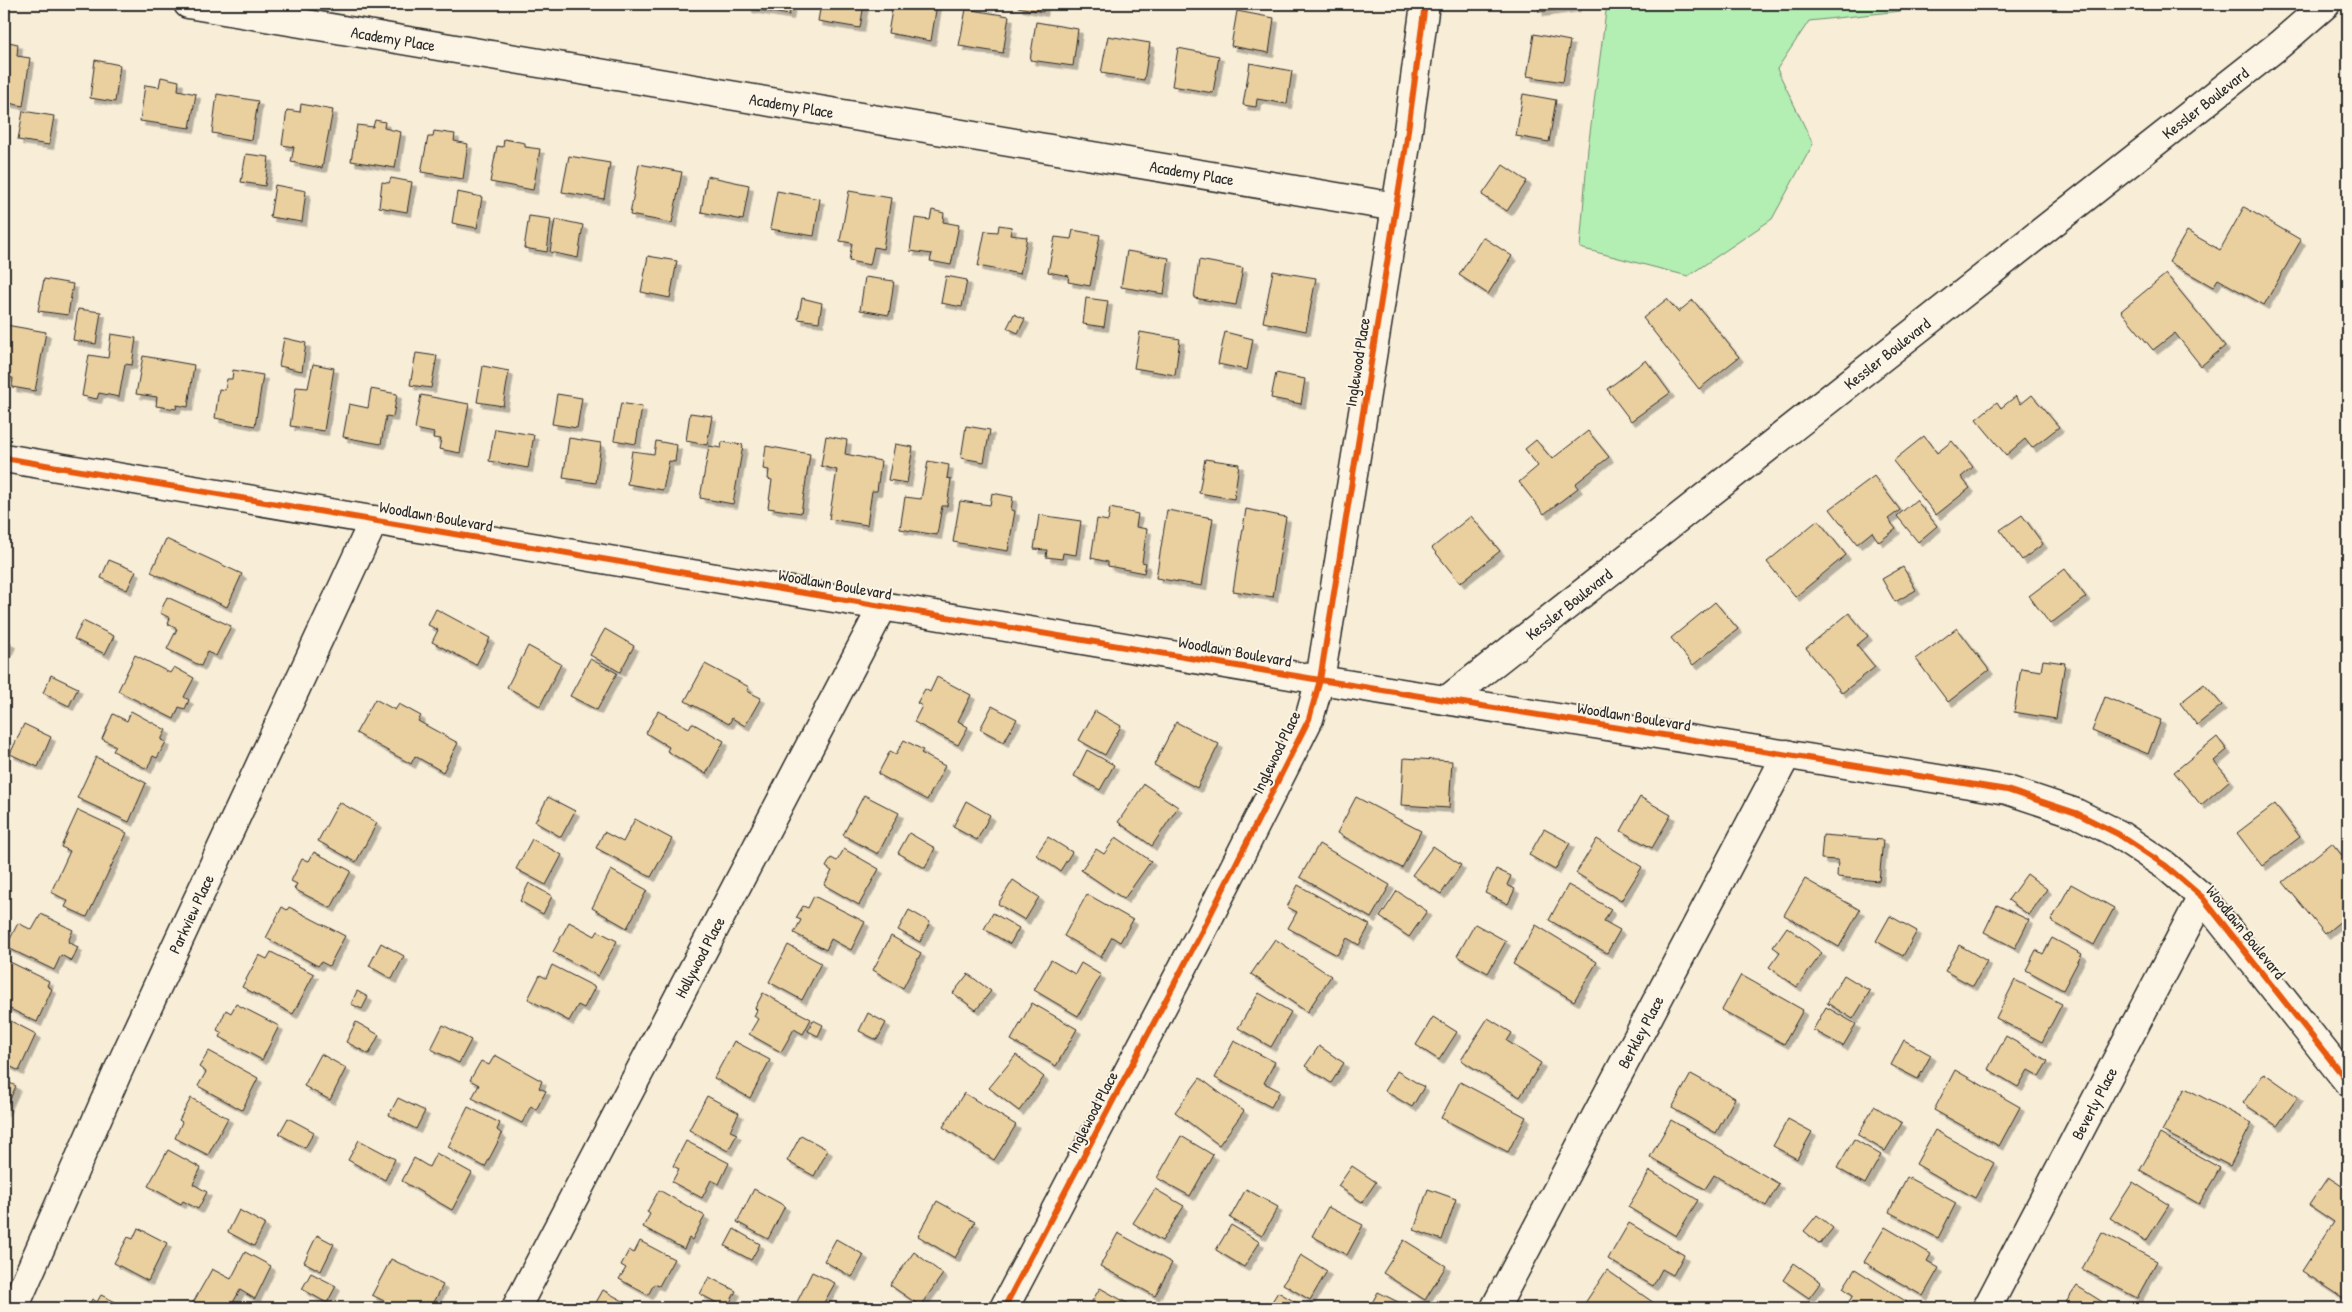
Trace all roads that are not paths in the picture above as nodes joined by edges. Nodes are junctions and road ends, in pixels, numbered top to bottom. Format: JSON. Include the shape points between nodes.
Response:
{"nodes":[{"id":1,"x":188,"y":4,"type":"edge"},
{"id":2,"x":1425,"y":4,"type":"edge"},
{"id":3,"x":2326,"y":4,"type":"edge"},
{"id":4,"x":1396,"y":207,"type":"junction"},
{"id":5,"x":4,"y":458,"type":"edge"},
{"id":6,"x":374,"y":520,"type":"junction"},
{"id":7,"x":883,"y":606,"type":"junction"},
{"id":8,"x":1320,"y":680,"type":"junction"},
{"id":9,"x":1447,"y":700,"type":"junction"},
{"id":10,"x":1787,"y":754,"type":"junction"},
{"id":11,"x":2202,"y":897,"type":"junction"},
{"id":12,"x":2348,"y":1082,"type":"edge"},
{"id":13,"x":14,"y":1308,"type":"edge"},
{"id":14,"x":516,"y":1308,"type":"edge"},
{"id":15,"x":1004,"y":1308,"type":"edge"},
{"id":16,"x":1495,"y":1308,"type":"edge"},
{"id":17,"x":1987,"y":1308,"type":"edge"}],
"edges":[{"from":1,"to":4,"type":"street","name":"Academy Place"},
{"from":2,"to":4,"type":"street","name":"Inglewood Place"},
{"from":3,"to":9,"type":"street","name":"Kessler Boulevard","via":[[2280,44]]},
{"from":4,"to":8,"type":"street","name":"Inglewood Place"},
{"from":5,"to":6,"type":"street","name":"Woodlawn Boulevard"},
{"from":6,"to":7,"type":"street","name":"Woodlawn Boulevard"},
{"from":6,"to":13,"type":"street","name":"Parkview Place","via":[[118,1071]]},
{"from":7,"to":8,"type":"street","name":"Woodlawn Boulevard"},
{"from":7,"to":14,"type":"street","name":"Hollywood Place"},
{"from":8,"to":9,"type":"street","name":"Woodlawn Boulevard"},
{"from":8,"to":15,"type":"street","name":"Inglewood Place","via":[[1309,720]]},
{"from":9,"to":10,"type":"street","name":"Woodlawn Boulevard"},
{"from":10,"to":11,"type":"street","name":"Woodlawn Boulevard","via":[[2007,790],[2039,800],[2076,813],[2118,834],[2166,866]]},
{"from":10,"to":16,"type":"street","name":"Berkley Place"},
{"from":11,"to":12,"type":"street","name":"Woodlawn Boulevard"},
{"from":11,"to":17,"type":"street","name":"Beverly Place"}]}
